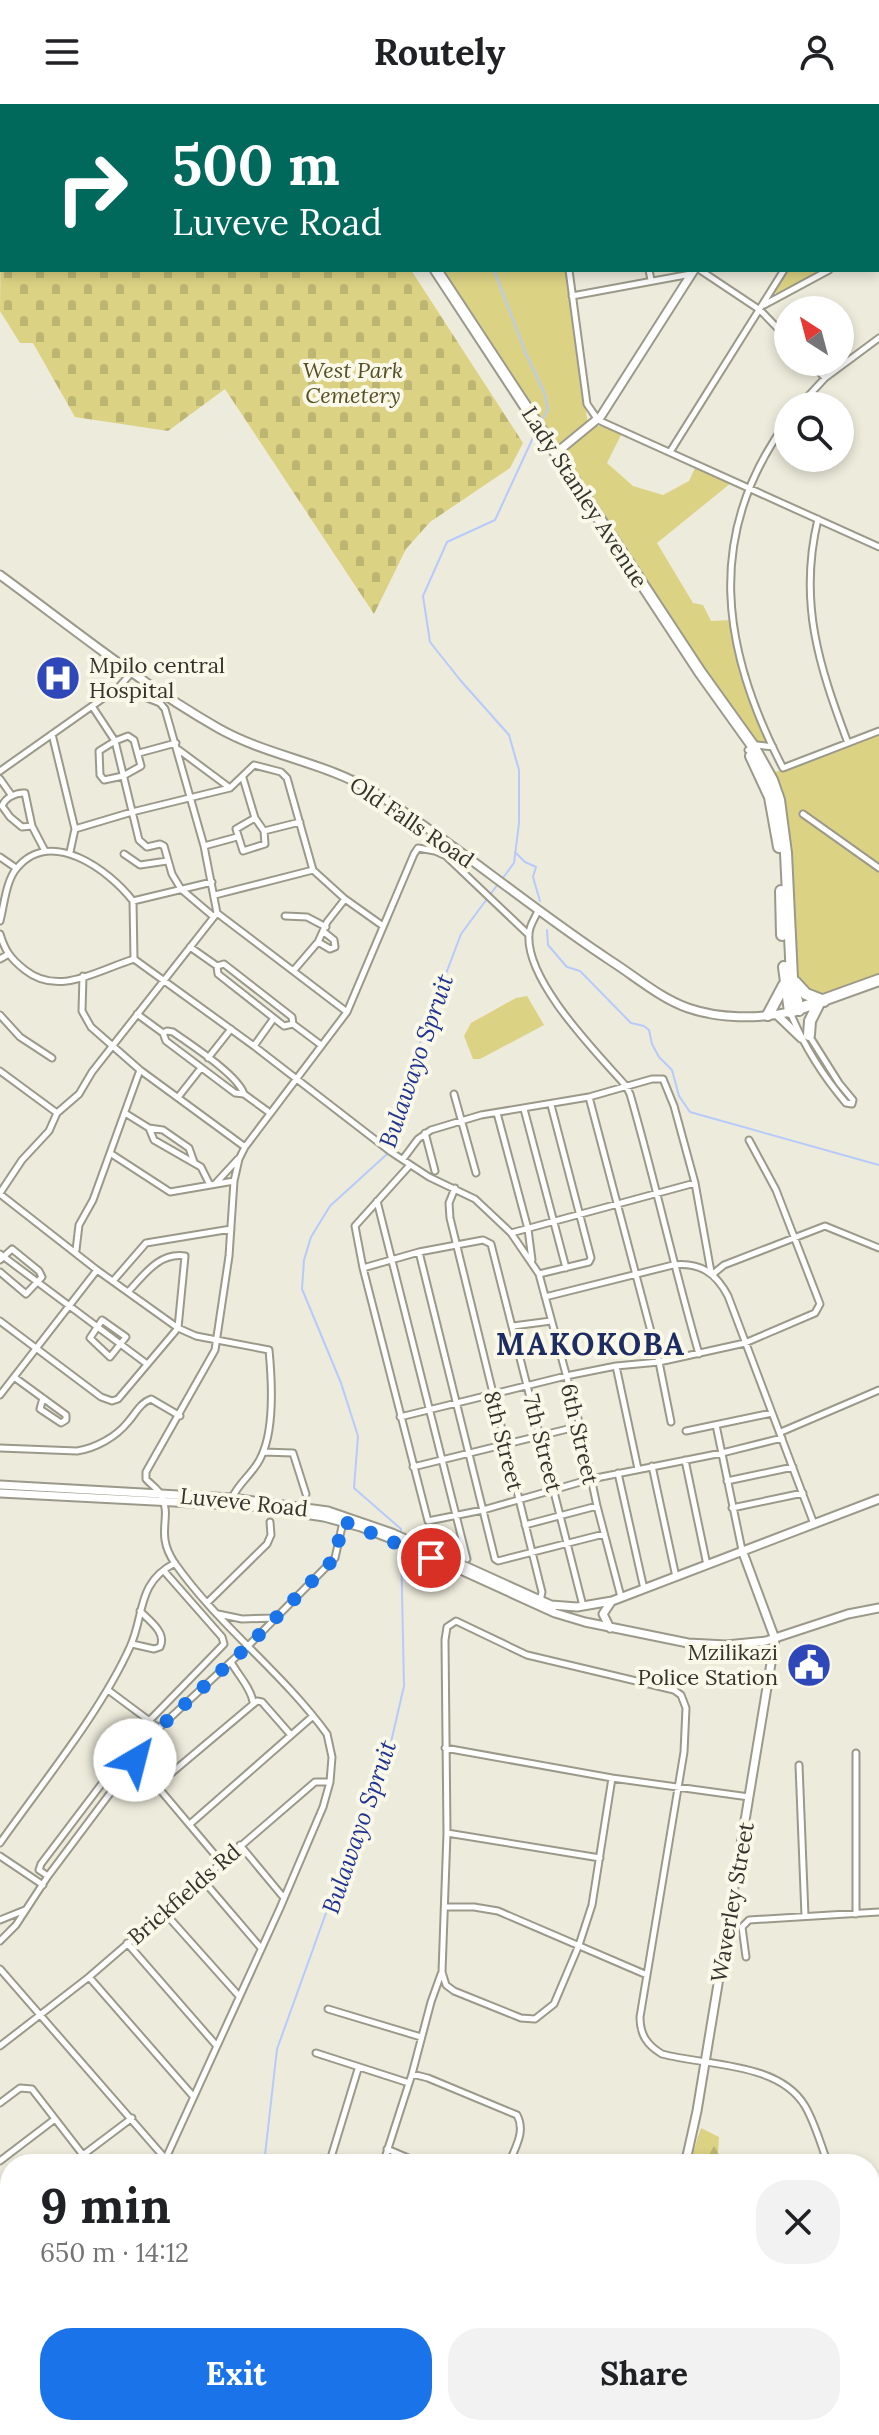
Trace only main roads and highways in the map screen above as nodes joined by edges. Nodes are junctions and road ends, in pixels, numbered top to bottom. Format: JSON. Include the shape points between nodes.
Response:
{"nodes":[{"id":1,"x":437,"y":272,"type":"edge"},
{"id":2,"x":788,"y":980,"type":"junction"},
{"id":3,"x":879,"y":980,"type":"edge"},
{"id":4,"x":822,"y":1002,"type":"junction"},
{"id":5,"x":773,"y":1015,"type":"road end"},
{"id":6,"x":805,"y":1036,"type":"road end"}],
"edges":[{"from":1,"to":2,"type":"highway","name":"Lady Stanley Avenue","via":[[772,780],[783,818]]},
{"from":2,"to":4,"type":"highway"},
{"from":2,"to":4,"type":"highway","name":"Lady Stanley Avenue","via":[[794,1011]]},
{"from":2,"to":5,"type":"highway"},
{"from":3,"to":4,"type":"highway"},
{"from":4,"to":6,"type":"highway"}]}
